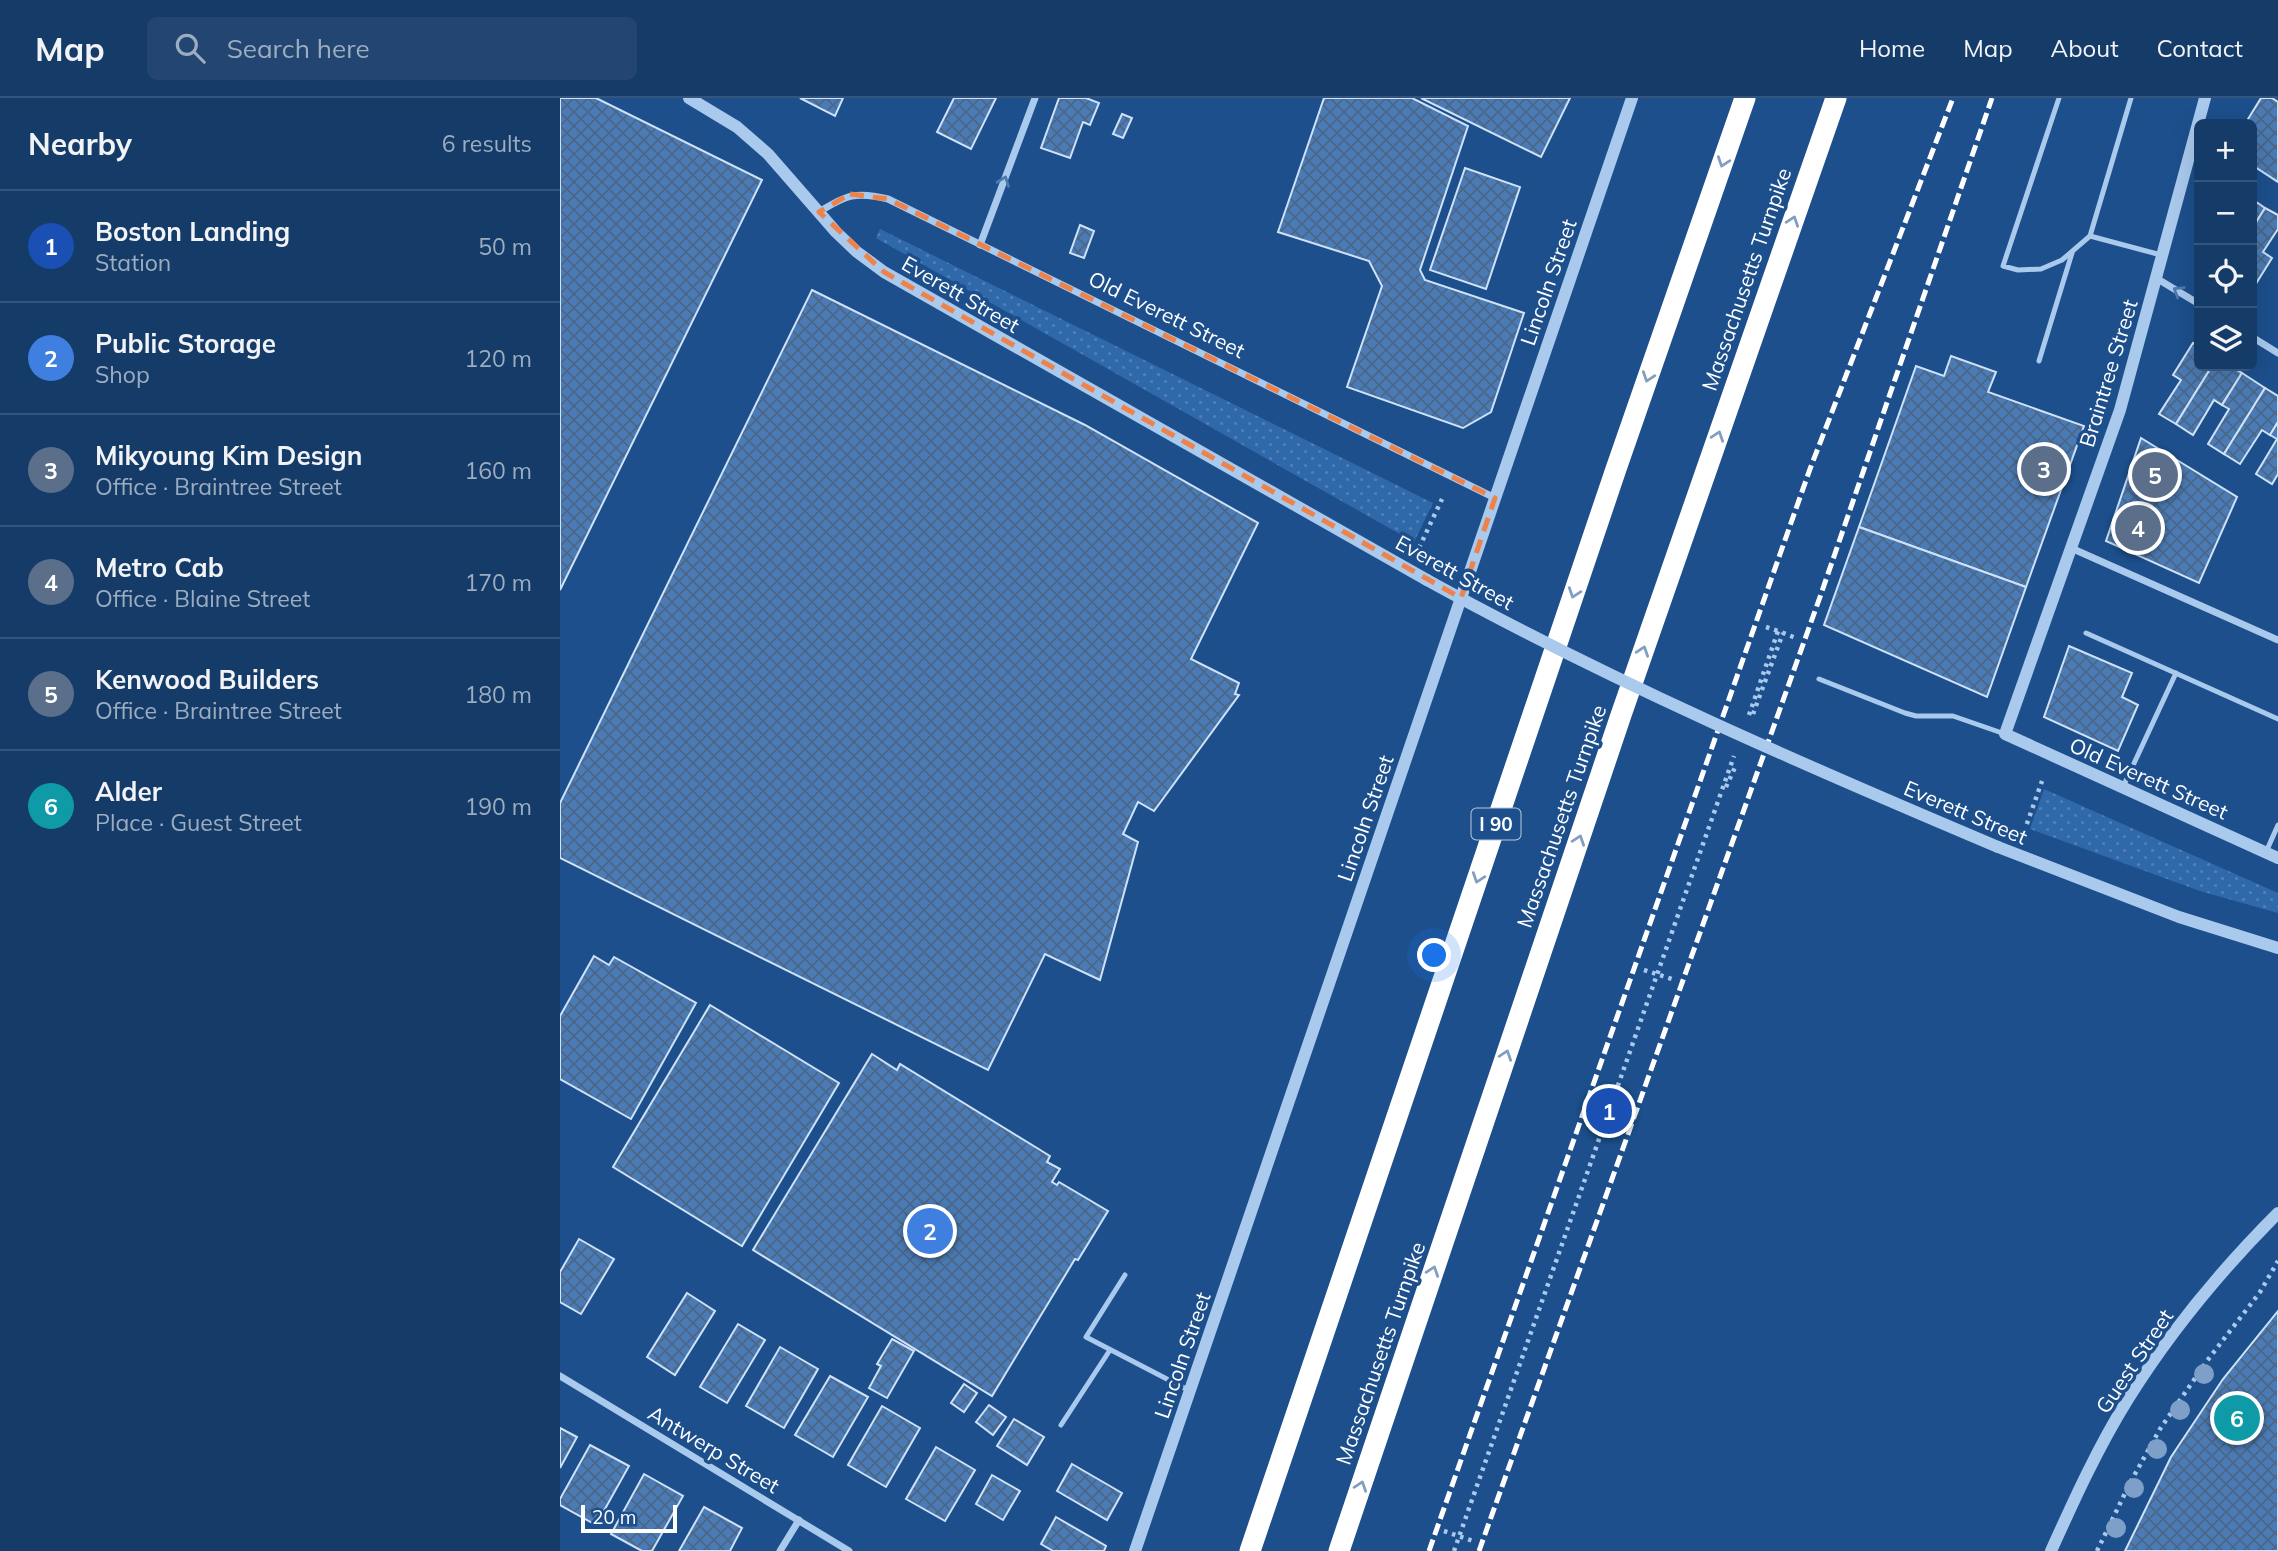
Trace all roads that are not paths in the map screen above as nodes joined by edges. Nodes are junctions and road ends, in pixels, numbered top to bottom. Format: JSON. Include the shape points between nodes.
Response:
{"nodes":[{"id":1,"x":688,"y":98,"type":"edge"},
{"id":2,"x":1035,"y":98,"type":"edge"},
{"id":3,"x":1632,"y":98,"type":"edge"},
{"id":4,"x":1745,"y":98,"type":"edge"},
{"id":5,"x":1836,"y":98,"type":"edge"},
{"id":6,"x":2059,"y":98,"type":"edge"},
{"id":7,"x":2131,"y":98,"type":"edge"},
{"id":8,"x":2205,"y":98,"type":"edge"},
{"id":9,"x":819,"y":212,"type":"junction"},
{"id":10,"x":2090,"y":236,"type":"junction"},
{"id":11,"x":980,"y":245,"type":"junction"},
{"id":12,"x":2072,"y":253,"type":"junction"},
{"id":13,"x":2163,"y":256,"type":"junction"},
{"id":14,"x":2156,"y":278,"type":"junction"},
{"id":15,"x":2194,"y":301,"type":"edge"},
{"id":16,"x":2257,"y":340,"type":"edge"},
{"id":17,"x":2278,"y":353,"type":"edge"},
{"id":18,"x":2039,"y":361,"type":"dead end"},
{"id":19,"x":1495,"y":498,"type":"junction"},
{"id":20,"x":2071,"y":548,"type":"junction"},
{"id":21,"x":2087,"y":633,"type":"dead end"},
{"id":22,"x":2278,"y":640,"type":"edge"},
{"id":23,"x":2176,"y":673,"type":"junction"},
{"id":24,"x":1819,"y":679,"type":"dead end"},
{"id":25,"x":2278,"y":719,"type":"edge"},
{"id":26,"x":2004,"y":734,"type":"junction"},
{"id":27,"x":2123,"y":787,"type":"junction"},
{"id":28,"x":2278,"y":825,"type":"edge"},
{"id":29,"x":2266,"y":852,"type":"junction"},
{"id":30,"x":2278,"y":858,"type":"edge"},
{"id":31,"x":2278,"y":948,"type":"edge"},
{"id":32,"x":2278,"y":1213,"type":"edge"},
{"id":33,"x":1125,"y":1275,"type":"dead end"},
{"id":34,"x":1110,"y":1350,"type":"junction"},
{"id":35,"x":560,"y":1376,"type":"edge"},
{"id":36,"x":1190,"y":1391,"type":"junction"},
{"id":37,"x":1061,"y":1425,"type":"dead end"},
{"id":38,"x":799,"y":1520,"type":"junction"},
{"id":39,"x":780,"y":1551,"type":"edge"},
{"id":40,"x":849,"y":1551,"type":"edge"},
{"id":41,"x":1135,"y":1551,"type":"edge"},
{"id":42,"x":1250,"y":1551,"type":"edge"},
{"id":43,"x":1339,"y":1551,"type":"edge"},
{"id":44,"x":2051,"y":1551,"type":"edge"}],
"edges":[{"from":1,"to":9,"type":"street","name":"Everett Street","via":[[737,127],[768,154]]},
{"from":11,"to":2,"type":"street","one_way":true},
{"from":3,"to":19,"type":"street","name":"Lincoln Street"},
{"from":4,"to":42,"type":"highway","number":"I 90","one_way":true},
{"from":43,"to":5,"type":"highway","name":"Massachusetts Turnpike","one_way":true,"via":[[1621,715]]},
{"from":6,"to":12,"type":"lane","via":[[2003,266],[2041,269]]},
{"from":7,"to":10,"type":"lane"},
{"from":8,"to":13,"type":"street","name":"Braintree Street"},
{"from":9,"to":11,"type":"street","name":"Old Everett Street","via":[[850,194],[867,194]]},
{"from":9,"to":31,"type":"street","name":"Everett Street","bridge":true,"via":[[857,252],[884,272],[1427,580],[1591,666],[1998,847],[2179,917]]},
{"from":10,"to":12,"type":"lane"},
{"from":10,"to":13,"type":"lane"},
{"from":11,"to":19,"type":"street","name":"Old Everett Street"},
{"from":12,"to":18,"type":"lane"},
{"from":13,"to":14,"type":"street","name":"Braintree Street"},
{"from":15,"to":14,"type":"street","one_way":true},
{"from":14,"to":20,"type":"street","name":"Braintree Street","via":[[2120,410]]},
{"from":16,"to":17,"type":"street"},
{"from":19,"to":36,"type":"street","name":"Lincoln Street"},
{"from":20,"to":22,"type":"street"},
{"from":20,"to":26,"type":"street","name":"Braintree Street"},
{"from":21,"to":23,"type":"lane"},
{"from":23,"to":25,"type":"lane"},
{"from":23,"to":27,"type":"lane"},
{"from":24,"to":26,"type":"lane","via":[[1905,713],[1953,716]]},
{"from":26,"to":27,"type":"street","name":"Old Everett Street"},
{"from":27,"to":29,"type":"street","name":"Old Everett Street"},
{"from":28,"to":29,"type":"lane"},
{"from":29,"to":30,"type":"street","name":"Old Everett Street"},
{"from":32,"to":44,"type":"street","name":"Guest Street","via":[[2215,1281],[2135,1389]]},
{"from":33,"to":34,"type":"lane","via":[[1086,1336]]},
{"from":34,"to":36,"type":"lane"},
{"from":34,"to":37,"type":"lane"},
{"from":35,"to":38,"type":"street","name":"Antwerp Street"},
{"from":36,"to":41,"type":"street","name":"Lincoln Street"},
{"from":38,"to":39,"type":"street"},
{"from":38,"to":40,"type":"street","name":"Antwerp Street"}]}
